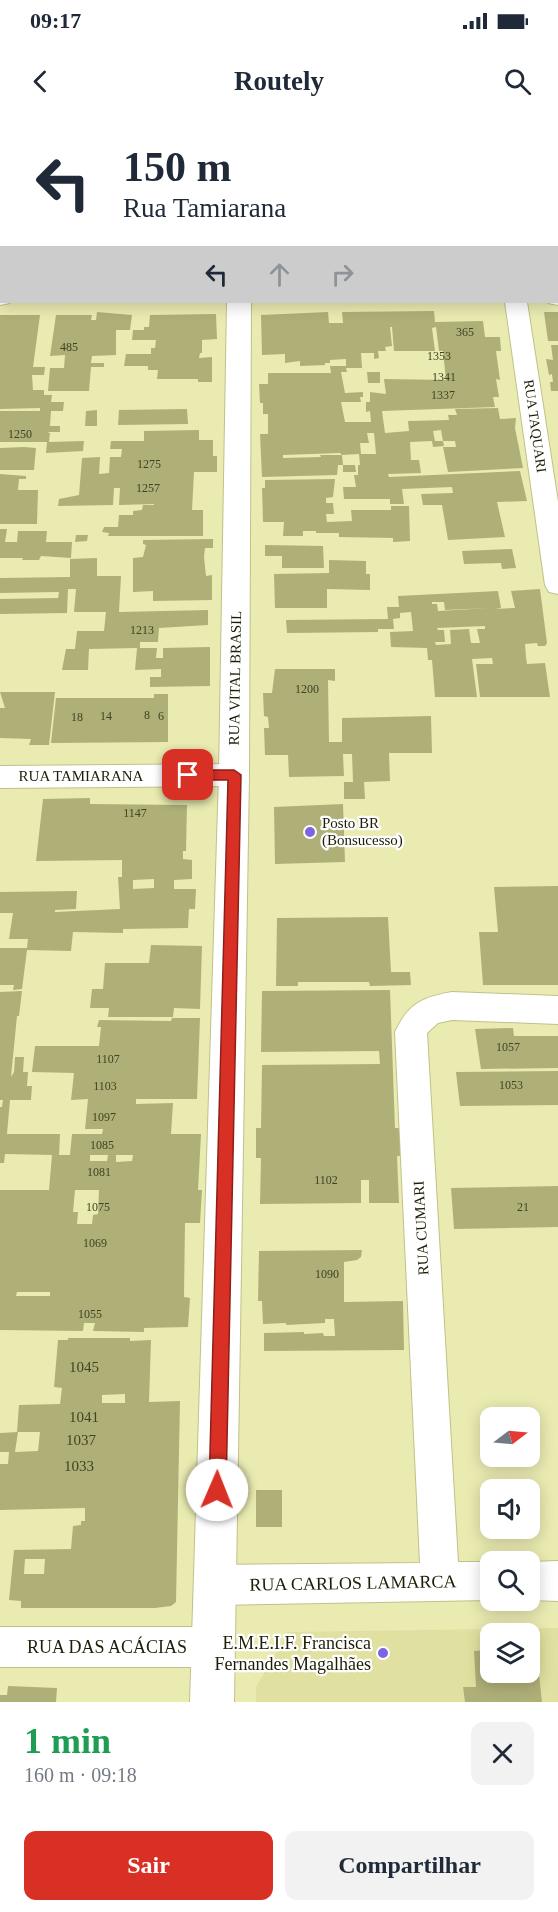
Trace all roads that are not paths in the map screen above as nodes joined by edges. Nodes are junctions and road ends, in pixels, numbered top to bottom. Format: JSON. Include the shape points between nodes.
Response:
{"nodes":[{"id":1,"x":239,"y":303,"type":"edge"},
{"id":2,"x":516,"y":303,"type":"edge"},
{"id":3,"x":558,"y":585,"type":"edge"},
{"id":4,"x":234,"y":775,"type":"junction"},
{"id":5,"x":0,"y":777,"type":"edge"},
{"id":6,"x":558,"y":1010,"type":"edge"},
{"id":7,"x":440,"y":1581,"type":"junction"},
{"id":8,"x":480,"y":1581,"type":"edge"},
{"id":9,"x":540,"y":1581,"type":"edge"},
{"id":10,"x":558,"y":1581,"type":"edge"},
{"id":11,"x":215,"y":1585,"type":"junction"},
{"id":12,"x":0,"y":1647,"type":"edge"},
{"id":13,"x":213,"y":1647,"type":"junction"},
{"id":14,"x":212,"y":1702,"type":"edge"}],
"edges":[{"from":1,"to":4,"type":"street","name":"RUA VITAL BRASIL"},
{"from":2,"to":3,"type":"street","name":"RUA TAQUARI"},
{"from":4,"to":5,"type":"street","name":"RUA TAMIARANA"},
{"from":4,"to":11,"type":"street","name":"RUA VITAL BRASIL"},
{"from":6,"to":7,"type":"street","name":"RUA CUMARI","via":[[437,1008],[416,1022],[411,1032]]},
{"from":7,"to":8,"type":"street","name":"RUA CARLOS LAMARCA"},
{"from":7,"to":11,"type":"street","name":"RUA CARLOS LAMARCA"},
{"from":9,"to":10,"type":"street"},
{"from":11,"to":13,"type":"street","name":"RUA VITAL BRASIL"},
{"from":12,"to":13,"type":"street","name":"RUA DAS ACÁCIAS"},
{"from":13,"to":14,"type":"street","name":"RUA VITAL BRASIL"}]}
